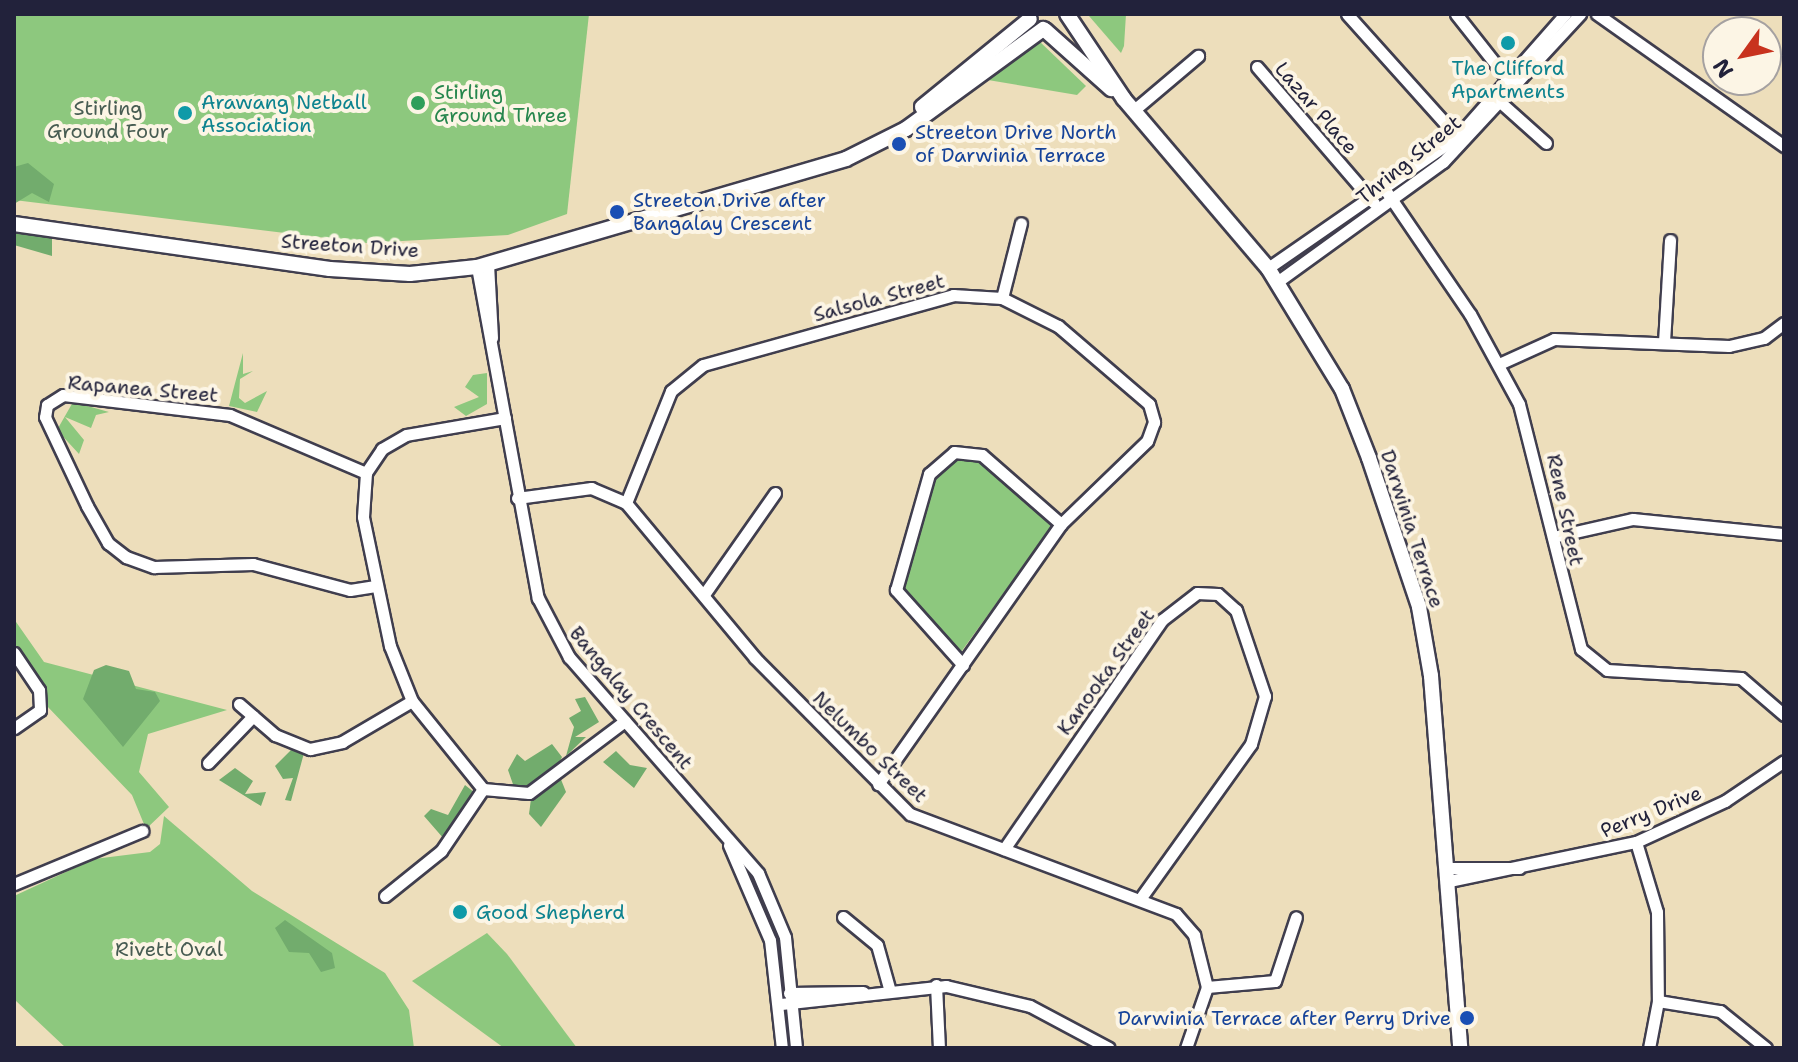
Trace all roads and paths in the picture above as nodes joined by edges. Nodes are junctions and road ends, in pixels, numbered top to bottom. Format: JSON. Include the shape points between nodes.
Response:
{"nodes":[{"id":1,"x":1066,"y":14,"type":"edge"},
{"id":2,"x":1347,"y":14,"type":"edge"},
{"id":3,"x":1456,"y":14,"type":"edge"},
{"id":4,"x":1565,"y":14,"type":"edge"},
{"id":5,"x":1580,"y":14,"type":"edge"},
{"id":6,"x":1597,"y":14,"type":"edge"},
{"id":7,"x":1030,"y":17,"type":"edge"},
{"id":8,"x":1608,"y":18,"type":"edge"},
{"id":9,"x":1044,"y":30,"type":"junction"},
{"id":10,"x":1198,"y":56,"type":"dead end"},
{"id":11,"x":1257,"y":67,"type":"dead end"},
{"id":12,"x":1512,"y":85,"type":"junction"},
{"id":13,"x":1499,"y":101,"type":"junction"},
{"id":14,"x":1129,"y":104,"type":"junction"},
{"id":15,"x":1460,"y":140,"type":"junction"},
{"id":16,"x":1546,"y":143,"type":"dead end"},
{"id":17,"x":1784,"y":146,"type":"edge"},
{"id":18,"x":815,"y":168,"type":"junction"},
{"id":19,"x":1389,"y":195,"type":"junction"},
{"id":20,"x":1376,"y":204,"type":"junction"},
{"id":21,"x":1021,"y":223,"type":"dead end"},
{"id":22,"x":14,"y":224,"type":"edge"},
{"id":23,"x":1670,"y":240,"type":"dead end"},
{"id":24,"x":482,"y":265,"type":"junction"},
{"id":25,"x":1268,"y":268,"type":"junction"},
{"id":26,"x":1277,"y":282,"type":"junction"},
{"id":27,"x":1002,"y":298,"type":"junction"},
{"id":28,"x":1784,"y":323,"type":"edge"},
{"id":29,"x":1664,"y":342,"type":"junction"},
{"id":30,"x":1499,"y":364,"type":"junction"},
{"id":31,"x":505,"y":418,"type":"junction"},
{"id":32,"x":366,"y":473,"type":"junction"},
{"id":33,"x":775,"y":493,"type":"dead end"},
{"id":34,"x":517,"y":498,"type":"junction"},
{"id":35,"x":626,"y":503,"type":"junction"},
{"id":36,"x":1061,"y":524,"type":"junction"},
{"id":37,"x":1784,"y":534,"type":"edge"},
{"id":38,"x":1553,"y":537,"type":"junction"},
{"id":39,"x":374,"y":586,"type":"junction"},
{"id":40,"x":705,"y":593,"type":"junction"},
{"id":41,"x":14,"y":653,"type":"edge"},
{"id":42,"x":963,"y":665,"type":"junction"},
{"id":43,"x":412,"y":701,"type":"junction"},
{"id":44,"x":239,"y":704,"type":"dead end"},
{"id":45,"x":1784,"y":715,"type":"edge"},
{"id":46,"x":253,"y":716,"type":"junction"},
{"id":47,"x":625,"y":721,"type":"junction"},
{"id":48,"x":14,"y":728,"type":"edge"},
{"id":49,"x":1784,"y":761,"type":"edge"},
{"id":50,"x":208,"y":763,"type":"dead end"},
{"id":51,"x":878,"y":784,"type":"junction"},
{"id":52,"x":483,"y":789,"type":"junction"},
{"id":53,"x":142,"y":831,"type":"dead end"},
{"id":54,"x":724,"y":834,"type":"junction"},
{"id":55,"x":1636,"y":842,"type":"junction"},
{"id":56,"x":1004,"y":849,"type":"junction"},
{"id":57,"x":1449,"y":874,"type":"junction"},
{"id":58,"x":14,"y":884,"type":"edge"},
{"id":59,"x":385,"y":896,"type":"dead end"},
{"id":60,"x":1142,"y":896,"type":"junction"},
{"id":61,"x":843,"y":917,"type":"dead end"},
{"id":62,"x":1296,"y":917,"type":"dead end"},
{"id":63,"x":936,"y":985,"type":"junction"},
{"id":64,"x":1207,"y":987,"type":"junction"},
{"id":65,"x":889,"y":988,"type":"junction"},
{"id":66,"x":795,"y":998,"type":"junction"},
{"id":67,"x":780,"y":999,"type":"junction"},
{"id":68,"x":1658,"y":1001,"type":"junction"},
{"id":69,"x":782,"y":1048,"type":"edge"},
{"id":70,"x":796,"y":1048,"type":"edge"},
{"id":71,"x":939,"y":1048,"type":"edge"},
{"id":72,"x":1109,"y":1048,"type":"edge"},
{"id":73,"x":1186,"y":1048,"type":"edge"},
{"id":74,"x":1460,"y":1048,"type":"edge"},
{"id":75,"x":1649,"y":1048,"type":"edge"},
{"id":76,"x":1766,"y":1048,"type":"edge"}],
"edges":[{"from":1,"to":9,"type":"main road","name":"Streeton Drive"},
{"from":1,"to":14,"type":"main road","name":"Darwinia Terrace"},
{"from":2,"to":15,"type":"street"},
{"from":3,"to":12,"type":"street"},
{"from":4,"to":12,"type":"street","name":"Thring Street"},
{"from":5,"to":12,"type":"street","name":"Thring Street"},
{"from":6,"to":8,"type":"street"},
{"from":7,"to":9,"type":"main road","name":"Darwinia Terrace"},
{"from":7,"to":18,"type":"main road","name":"Streeton Drive","via":[[907,117]]},
{"from":8,"to":17,"type":"street"},
{"from":9,"to":14,"type":"main road","name":"Darwinia Terrace"},
{"from":9,"to":18,"type":"main road","name":"Streeton Drive","via":[[898,134]]},
{"from":10,"to":14,"type":"street"},
{"from":11,"to":20,"type":"street","name":"Lazar Place"},
{"from":12,"to":13,"type":"street","name":"Thring Street"},
{"from":13,"to":15,"type":"street","name":"Thring Street"},
{"from":13,"to":16,"type":"street"},
{"from":14,"to":25,"type":"main road","name":"Darwinia Terrace"},
{"from":15,"to":19,"type":"street","name":"Thring Street"},
{"from":18,"to":24,"type":"main road","name":"Streeton Drive"},
{"from":19,"to":20,"type":"street","name":"Thring Street"},
{"from":19,"to":30,"type":"street","name":"Rene Street"},
{"from":20,"to":25,"type":"street","name":"Thring Street"},
{"from":20,"to":26,"type":"street","name":"Thring Street"},
{"from":21,"to":27,"type":"street"},
{"from":22,"to":24,"type":"main road","name":"Streeton Drive","via":[[330,269],[410,274]]},
{"from":23,"to":29,"type":"street"},
{"from":24,"to":31,"type":"street","name":"Bangalay Crescent"},
{"from":25,"to":26,"type":"main road","name":"Darwinia Terrace"},
{"from":26,"to":57,"type":"main road","name":"Darwinia Terrace","via":[[1342,389],[1419,607]]},
{"from":27,"to":35,"type":"street","name":"Salsola Street","via":[[953,295],[703,365],[671,391]]},
{"from":27,"to":36,"type":"street","name":"Salsola Street","via":[[1058,326],[1149,404],[1154,422],[1147,441]]},
{"from":28,"to":29,"type":"street","via":[[1764,338],[1729,346]]},
{"from":29,"to":30,"type":"street","via":[[1554,339]]},
{"from":30,"to":38,"type":"street","name":"Rene Street","via":[[1527,431]]},
{"from":31,"to":32,"type":"street","via":[[406,435],[382,449]]},
{"from":31,"to":34,"type":"street","name":"Bangalay Crescent"},
{"from":32,"to":39,"type":"street","via":[[363,517]]},
{"from":32,"to":39,"type":"street","name":"Rapanea Street","via":[[230,415],[63,395],[47,405],[45,417],[87,506],[108,543],[126,557],[154,567],[253,564],[350,590]]},
{"from":33,"to":40,"type":"street"},
{"from":34,"to":35,"type":"street","name":"Nelumbo Street","via":[[591,488]]},
{"from":34,"to":47,"type":"street","name":"Bangalay Crescent","via":[[553,635]]},
{"from":35,"to":40,"type":"street","name":"Nelumbo Street"},
{"from":36,"to":42,"type":"street","name":"Salsola Street"},
{"from":36,"to":42,"type":"street","via":[[982,455],[954,452],[929,474],[896,590]]},
{"from":37,"to":38,"type":"street","via":[[1633,519]]},
{"from":38,"to":45,"type":"street","name":"Rene Street","via":[[1572,630],[1591,661],[1630,673],[1741,678]]},
{"from":39,"to":43,"type":"street"},
{"from":40,"to":51,"type":"street","name":"Nelumbo Street","via":[[755,658]]},
{"from":41,"to":48,"type":"street","via":[[39,690],[40,710]]},
{"from":42,"to":51,"type":"street","name":"Salsola Street"},
{"from":43,"to":46,"type":"street","via":[[342,742],[310,749]]},
{"from":43,"to":52,"type":"street"},
{"from":44,"to":46,"type":"street"},
{"from":46,"to":50,"type":"street"},
{"from":47,"to":52,"type":"street","via":[[529,793]]},
{"from":47,"to":54,"type":"street","name":"Bangalay Crescent"},
{"from":49,"to":55,"type":"street","name":"Perry Drive","via":[[1725,801]]},
{"from":51,"to":56,"type":"street","name":"Nelumbo Street","via":[[910,814]]},
{"from":52,"to":59,"type":"street","via":[[441,851]]},
{"from":53,"to":58,"type":"street"},
{"from":54,"to":66,"type":"street","name":"Bangalay Crescent","via":[[758,873],[785,937]]},
{"from":54,"to":67,"type":"street","name":"Bangalay Crescent","via":[[762,913]]},
{"from":55,"to":57,"type":"street","name":"Perry Drive","via":[[1519,868]]},
{"from":55,"to":68,"type":"street","via":[[1657,912]]},
{"from":56,"to":60,"type":"street","name":"Nelumbo Street"},
{"from":56,"to":60,"type":"street","name":"Kanooka Street","via":[[1162,620],[1197,593],[1218,594],[1236,610],[1265,696],[1251,744]]},
{"from":57,"to":74,"type":"main road","name":"Darwinia Terrace"},
{"from":60,"to":64,"type":"street","name":"Nelumbo Street","via":[[1176,914],[1194,935]]},
{"from":61,"to":65,"type":"street","via":[[877,945]]},
{"from":62,"to":64,"type":"street","via":[[1275,981]]},
{"from":63,"to":65,"type":"street"},
{"from":63,"to":71,"type":"street"},
{"from":63,"to":72,"type":"street","via":[[1030,1006]]},
{"from":64,"to":73,"type":"street"},
{"from":65,"to":66,"type":"street"},
{"from":66,"to":67,"type":"street"},
{"from":66,"to":70,"type":"street","name":"Bangalay Crescent"},
{"from":67,"to":69,"type":"street","name":"Bangalay Crescent"},
{"from":68,"to":75,"type":"street"},
{"from":68,"to":76,"type":"street","via":[[1720,1011]]}]}
